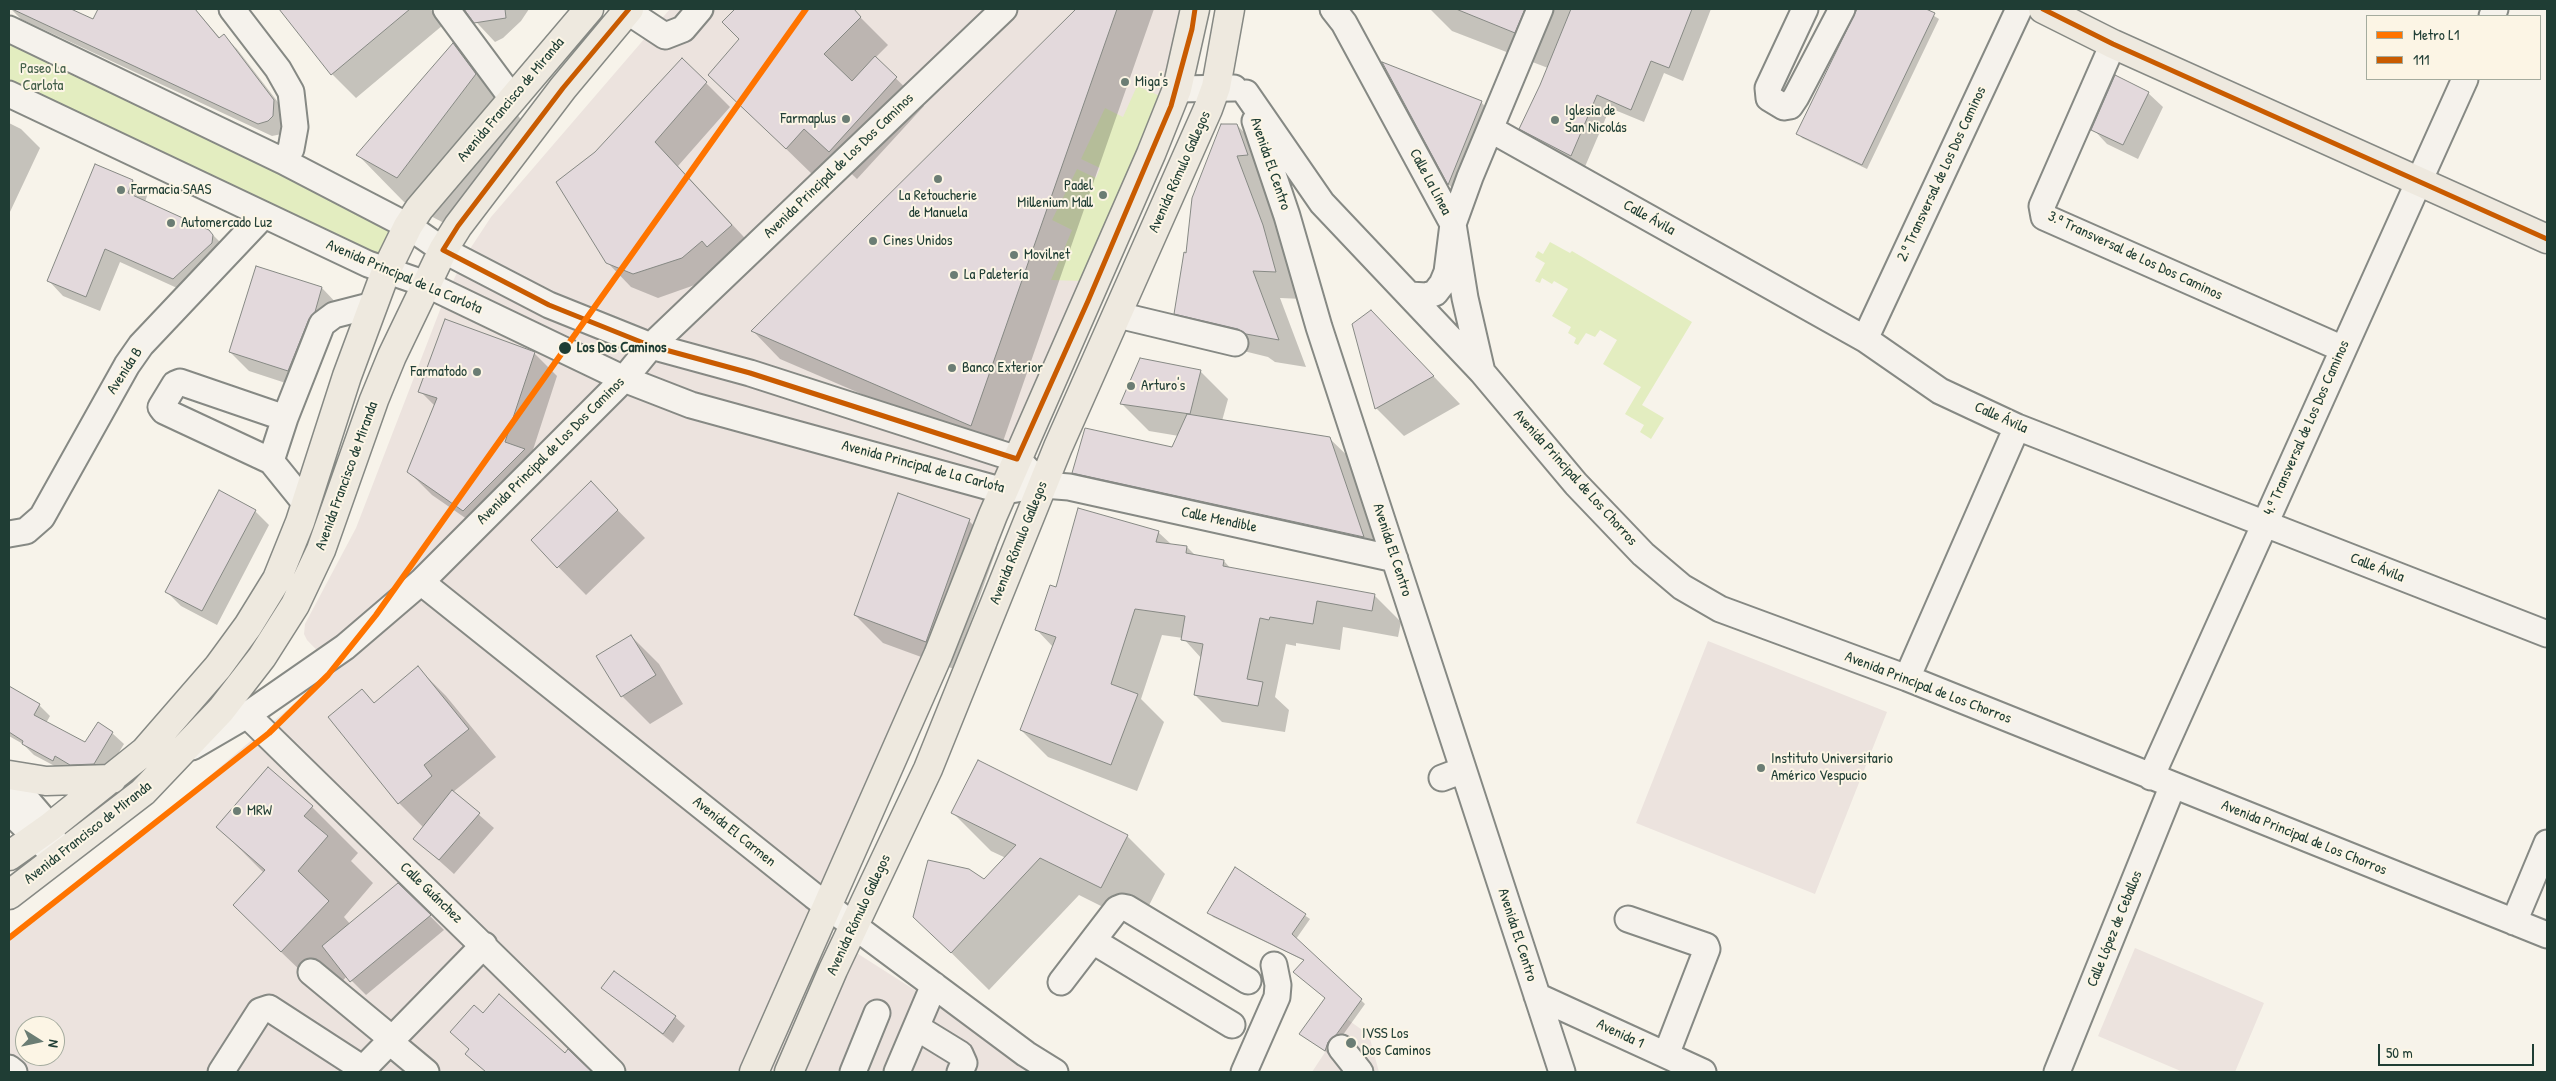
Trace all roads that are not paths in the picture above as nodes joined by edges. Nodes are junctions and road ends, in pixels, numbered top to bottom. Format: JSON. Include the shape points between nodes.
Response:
{"nodes":[{"id":1,"x":232,"y":9,"type":"edge"},
{"id":2,"x":446,"y":9,"type":"edge"},
{"id":3,"x":589,"y":9,"type":"edge"},
{"id":4,"x":700,"y":9,"type":"edge"},
{"id":5,"x":1004,"y":9,"type":"edge"},
{"id":6,"x":1195,"y":9,"type":"edge"},
{"id":7,"x":1230,"y":9,"type":"edge"},
{"id":8,"x":1333,"y":9,"type":"edge"},
{"id":9,"x":1540,"y":9,"type":"edge"},
{"id":10,"x":1805,"y":9,"type":"edge"},
{"id":11,"x":1842,"y":9,"type":"edge"},
{"id":12,"x":2019,"y":9,"type":"edge"},
{"id":13,"x":2043,"y":9,"type":"edge"},
{"id":14,"x":628,"y":10,"type":"edge"},
{"id":15,"x":9,"y":29,"type":"edge"},
{"id":16,"x":2113,"y":44,"type":"junction"},
{"id":17,"x":2465,"y":80,"type":"edge"},
{"id":18,"x":1216,"y":87,"type":"junction"},
{"id":19,"x":1177,"y":89,"type":"junction"},
{"id":20,"x":9,"y":94,"type":"edge"},
{"id":21,"x":512,"y":98,"type":"junction"},
{"id":22,"x":1490,"y":128,"type":"junction"},
{"id":23,"x":283,"y":161,"type":"junction"},
{"id":24,"x":1283,"y":168,"type":"junction"},
{"id":25,"x":2420,"y":183,"type":"junction"},
{"id":26,"x":1322,"y":203,"type":"junction"},
{"id":27,"x":263,"y":216,"type":"junction"},
{"id":28,"x":1287,"y":216,"type":"junction"},
{"id":29,"x":1453,"y":224,"type":"junction"},
{"id":30,"x":408,"y":226,"type":"junction"},
{"id":31,"x":2547,"y":239,"type":"edge"},
{"id":32,"x":443,"y":250,"type":"junction"},
{"id":33,"x":386,"y":271,"type":"junction"},
{"id":34,"x":426,"y":284,"type":"junction"},
{"id":35,"x":1410,"y":295,"type":"junction"},
{"id":36,"x":373,"y":305,"type":"junction"},
{"id":37,"x":1118,"y":315,"type":"junction"},
{"id":38,"x":1865,"y":339,"type":"junction"},
{"id":39,"x":1235,"y":343,"type":"dead end"},
{"id":40,"x":651,"y":346,"type":"junction"},
{"id":41,"x":2343,"y":349,"type":"junction"},
{"id":42,"x":1482,"y":372,"type":"junction"},
{"id":43,"x":624,"y":379,"type":"junction"},
{"id":44,"x":285,"y":418,"type":"junction"},
{"id":45,"x":2017,"y":427,"type":"junction"},
{"id":46,"x":1017,"y":459,"type":"junction"},
{"id":47,"x":270,"y":461,"type":"junction"},
{"id":48,"x":1043,"y":485,"type":"junction"},
{"id":49,"x":1004,"y":491,"type":"junction"},
{"id":50,"x":306,"y":503,"type":"junction"},
{"id":51,"x":2264,"y":525,"type":"junction"},
{"id":52,"x":9,"y":534,"type":"edge"},
{"id":53,"x":1395,"y":558,"type":"junction"},
{"id":54,"x":421,"y":582,"type":"junction"},
{"id":55,"x":2547,"y":634,"type":"edge"},
{"id":56,"x":1907,"y":678,"type":"junction"},
{"id":57,"x":248,"y":715,"type":"junction"},
{"id":58,"x":179,"y":754,"type":"junction"},
{"id":59,"x":9,"y":775,"type":"edge"},
{"id":60,"x":9,"y":779,"type":"edge"},
{"id":61,"x":112,"y":779,"type":"junction"},
{"id":62,"x":2162,"y":781,"type":"junction"},
{"id":63,"x":9,"y":812,"type":"edge"},
{"id":64,"x":42,"y":832,"type":"junction"},
{"id":65,"x":2547,"y":844,"type":"edge"},
{"id":66,"x":9,"y":856,"type":"edge"},
{"id":67,"x":58,"y":857,"type":"junction"},
{"id":68,"x":9,"y":895,"type":"edge"},
{"id":69,"x":828,"y":907,"type":"junction"},
{"id":70,"x":1628,"y":919,"type":"dead end"},
{"id":71,"x":2514,"y":922,"type":"junction"},
{"id":72,"x":855,"y":926,"type":"junction"},
{"id":73,"x":2547,"y":934,"type":"edge"},
{"id":74,"x":1094,"y":941,"type":"junction"},
{"id":75,"x":484,"y":944,"type":"junction"},
{"id":76,"x":1274,"y":965,"type":"dead end"},
{"id":77,"x":311,"y":972,"type":"dead end"},
{"id":78,"x":1248,"y":981,"type":"dead end"},
{"id":79,"x":1061,"y":982,"type":"dead end"},
{"id":80,"x":934,"y":985,"type":"junction"},
{"id":81,"x":1537,"y":996,"type":"junction"},
{"id":82,"x":877,"y":1013,"type":"dead end"},
{"id":83,"x":1232,"y":1025,"type":"dead end"},
{"id":84,"x":916,"y":1027,"type":"junction"},
{"id":85,"x":391,"y":1041,"type":"junction"},
{"id":86,"x":1341,"y":1048,"type":"dead end"},
{"id":87,"x":1666,"y":1055,"type":"junction"},
{"id":88,"x":1022,"y":1063,"type":"edge"},
{"id":89,"x":9,"y":1068,"type":"edge"},
{"id":90,"x":362,"y":1070,"type":"edge"},
{"id":91,"x":14,"y":1072,"type":"edge"},
{"id":92,"x":221,"y":1072,"type":"edge"},
{"id":93,"x":426,"y":1072,"type":"edge"},
{"id":94,"x":612,"y":1072,"type":"edge"},
{"id":95,"x":754,"y":1072,"type":"edge"},
{"id":96,"x":789,"y":1072,"type":"edge"},
{"id":97,"x":853,"y":1072,"type":"edge"},
{"id":98,"x":897,"y":1072,"type":"edge"},
{"id":99,"x":960,"y":1072,"type":"edge"},
{"id":100,"x":1055,"y":1072,"type":"edge"},
{"id":101,"x":1244,"y":1072,"type":"edge"},
{"id":102,"x":1360,"y":1072,"type":"edge"},
{"id":103,"x":1562,"y":1072,"type":"edge"},
{"id":104,"x":1703,"y":1072,"type":"edge"},
{"id":105,"x":2057,"y":1072,"type":"edge"}],
"edges":[{"from":1,"to":23,"type":"street","via":[[278,69],[290,92],[294,128],[291,149]]},
{"from":2,"to":21,"type":"street"},
{"from":3,"to":21,"type":"main road","name":"Avenida Francisco de Miranda"},
{"from":4,"to":14,"type":"street","via":[[683,28],[665,36]]},
{"from":5,"to":40,"type":"street","name":"Avenida Principal de Los Dos Caminos"},
{"from":6,"to":19,"type":"main road","name":"Avenida Rómulo Gallegos"},
{"from":7,"to":18,"type":"main road","name":"Avenida Rómulo Gallegos"},
{"from":8,"to":29,"type":"street","name":"Calle La Línea","via":[[1344,23]]},
{"from":9,"to":22,"type":"street"},
{"from":10,"to":11,"type":"street","via":[[1768,88],[1769,98],[1784,107],[1790,106],[1796,97]]},
{"from":12,"to":38,"type":"street","name":"2.ª Transversal de Los Dos Caminos"},
{"from":13,"to":16,"type":"main road"},
{"from":14,"to":32,"type":"main road","name":"Avenida Francisco de Miranda","via":[[563,88]]},
{"from":15,"to":23,"type":"street","name":"Avenida Principal de La Carlota"},
{"from":16,"to":25,"type":"main road"},
{"from":16,"to":41,"type":"street","name":"3.ª Transversal de Los Dos Caminos","via":[[2042,206],[2044,217]]},
{"from":17,"to":25,"type":"street","name":"4.ª Transversal de Los Dos Caminos"},
{"from":18,"to":19,"type":"street"},
{"from":18,"to":24,"type":"street","name":"Avenida Principal de Los Chorros","via":[[1231,87],[1246,94]]},
{"from":18,"to":37,"type":"main road","name":"Avenida Rómulo Gallegos"},
{"from":19,"to":46,"type":"main road","name":"Avenida Rómulo Gallegos","via":[[1088,302]]},
{"from":20,"to":27,"type":"street","name":"Avenida Principal de La Carlota"},
{"from":21,"to":30,"type":"main road","name":"Avenida Francisco de Miranda"},
{"from":22,"to":29,"type":"street"},
{"from":22,"to":38,"type":"street","name":"Calle Ávila"},
{"from":23,"to":30,"type":"street","name":"Avenida Principal de La Carlota"},
{"from":24,"to":26,"type":"street","name":"Avenida Principal de Los Chorros"},
{"from":24,"to":28,"type":"street","name":"Avenida El Centro"},
{"from":25,"to":31,"type":"main road"},
{"from":25,"to":41,"type":"street","name":"4.ª Transversal de Los Dos Caminos"},
{"from":26,"to":28,"type":"street","name":"Avenida Principal de Los Chorros","via":[[1306,194],[1295,194],[1289,202]]},
{"from":26,"to":35,"type":"street","name":"Avenida Principal de Los Chorros"},
{"from":27,"to":33,"type":"street","name":"Avenida Principal de La Carlota"},
{"from":27,"to":52,"type":"street","name":"Avenida B","via":[[136,352],[112,388],[42,517],[26,531]]},
{"from":28,"to":53,"type":"street","name":"Avenida El Centro","via":[[1319,328]]},
{"from":29,"to":35,"type":"street","via":[[1442,284],[1435,293]]},
{"from":29,"to":42,"type":"street","name":"Calle La Línea"},
{"from":30,"to":32,"type":"street","name":"Avenida Principal de La Carlota"},
{"from":30,"to":33,"type":"main road","name":"Avenida Francisco de Miranda"},
{"from":32,"to":34,"type":"main road","name":"Avenida Francisco de Miranda"},
{"from":32,"to":40,"type":"street","name":"Avenida Principal de La Carlota","via":[[549,305]]},
{"from":33,"to":34,"type":"street","name":"Avenida Principal de La Carlota"},
{"from":33,"to":36,"type":"main road","name":"Avenida Francisco de Miranda"},
{"from":34,"to":43,"type":"street","name":"Avenida Principal de La Carlota"},
{"from":34,"to":58,"type":"main road","name":"Avenida Francisco de Miranda","via":[[374,400],[321,550],[295,605],[262,657],[221,710]]},
{"from":35,"to":42,"type":"street","name":"Avenida Principal de Los Chorros"},
{"from":36,"to":44,"type":"street","via":[[334,315],[322,324]]},
{"from":36,"to":50,"type":"main road","name":"Avenida Francisco de Miranda","via":[[332,417]]},
{"from":37,"to":39,"type":"street"},
{"from":37,"to":48,"type":"main road","name":"Avenida Rómulo Gallegos"},
{"from":38,"to":45,"type":"street","name":"Calle Ávila","via":[[1940,390]]},
{"from":40,"to":43,"type":"street","name":"Avenida Principal de Los Dos Caminos"},
{"from":40,"to":46,"type":"street","name":"Avenida Principal de La Carlota","via":[[750,373]]},
{"from":41,"to":51,"type":"street","name":"4.ª Transversal de Los Dos Caminos"},
{"from":42,"to":56,"type":"street","name":"Avenida Principal de Los Chorros","via":[[1576,484],[1643,554],[1682,587],[1720,609]]},
{"from":43,"to":49,"type":"street","name":"Avenida Principal de La Carlota","via":[[691,405]]},
{"from":43,"to":54,"type":"street","name":"Avenida Principal de Los Dos Caminos"},
{"from":44,"to":47,"type":"street"},
{"from":44,"to":47,"type":"street","via":[[180,382],[174,384],[161,407]]},
{"from":45,"to":51,"type":"street","name":"Calle Ávila"},
{"from":45,"to":56,"type":"street"},
{"from":46,"to":48,"type":"street","name":"Avenida Principal de La Carlota"},
{"from":46,"to":49,"type":"main road","name":"Avenida Rómulo Gallegos"},
{"from":47,"to":50,"type":"street"},
{"from":48,"to":49,"type":"street","name":"Avenida Principal de La Carlota"},
{"from":48,"to":53,"type":"street","name":"Calle Mendible","via":[[1069,487]]},
{"from":48,"to":72,"type":"main road","name":"Avenida Rómulo Gallegos","via":[[928,769]]},
{"from":49,"to":69,"type":"main road","name":"Avenida Rómulo Gallegos","via":[[938,655]]},
{"from":50,"to":61,"type":"main road","name":"Avenida Francisco de Miranda","via":[[277,579],[248,626],[218,668],[144,751]]},
{"from":51,"to":55,"type":"street","name":"Calle Ávila"},
{"from":51,"to":62,"type":"street","name":"4.ª Transversal de Los Dos Caminos"},
{"from":53,"to":81,"type":"street","name":"Avenida El Centro","via":[[1453,774]]},
{"from":54,"to":57,"type":"street","name":"Avenida Principal de Los Dos Caminos","via":[[345,647]]},
{"from":54,"to":69,"type":"street","name":"Avenida El Carmen"},
{"from":56,"to":62,"type":"street","name":"Avenida Principal de Los Chorros"},
{"from":57,"to":58,"type":"street","name":"Avenida Principal de Los Dos Caminos"},
{"from":57,"to":75,"type":"street","name":"Calle Guánchez"},
{"from":58,"to":67,"type":"main road","name":"Avenida Francisco de Miranda","via":[[143,792]]},
{"from":59,"to":61,"type":"main road","via":[[46,781]]},
{"from":60,"to":64,"type":"street"},
{"from":61,"to":64,"type":"main road","name":"Avenida Francisco de Miranda"},
{"from":62,"to":71,"type":"street","name":"Avenida Principal de Los Chorros"},
{"from":62,"to":105,"type":"street","name":"Calle López de Ceballos"},
{"from":63,"to":64,"type":"street"},
{"from":64,"to":66,"type":"main road","name":"Avenida Francisco de Miranda"},
{"from":64,"to":67,"type":"street"},
{"from":65,"to":71,"type":"street"},
{"from":67,"to":68,"type":"main road","name":"Avenida Francisco de Miranda"},
{"from":69,"to":72,"type":"street","name":"Avenida El Carmen"},
{"from":69,"to":95,"type":"main road","name":"Avenida Rómulo Gallegos"},
{"from":70,"to":87,"type":"street","via":[[1706,946],[1707,953]]},
{"from":71,"to":73,"type":"street","name":"Avenida Principal de Los Chorros"},
{"from":72,"to":80,"type":"street","name":"Avenida El Carmen"},
{"from":72,"to":96,"type":"main road","name":"Avenida Rómulo Gallegos"},
{"from":74,"to":78,"type":"street","via":[[1117,909],[1127,908]]},
{"from":74,"to":79,"type":"street"},
{"from":74,"to":83,"type":"street"},
{"from":75,"to":85,"type":"street"},
{"from":75,"to":94,"type":"street","name":"Calle Guánchez"},
{"from":76,"to":101,"type":"street","via":[[1277,997]]},
{"from":77,"to":85,"type":"street"},
{"from":80,"to":84,"type":"street"},
{"from":80,"to":88,"type":"street","name":"Avenida El Carmen"},
{"from":81,"to":87,"type":"street","name":"Avenida 1"},
{"from":81,"to":103,"type":"street","name":"Avenida El Centro"},
{"from":82,"to":97,"type":"street"},
{"from":84,"to":98,"type":"street"},
{"from":84,"to":99,"type":"street","via":[[960,1054],[964,1063]]},
{"from":85,"to":90,"type":"street"},
{"from":85,"to":93,"type":"street"},
{"from":86,"to":102,"type":"street"},
{"from":87,"to":104,"type":"street","name":"Avenida 1"},
{"from":88,"to":100,"type":"street","name":"Avenida El Carmen"},
{"from":89,"to":91,"type":"street"},
{"from":90,"to":92,"type":"street","via":[[269,1008],[260,1010]]}]}
